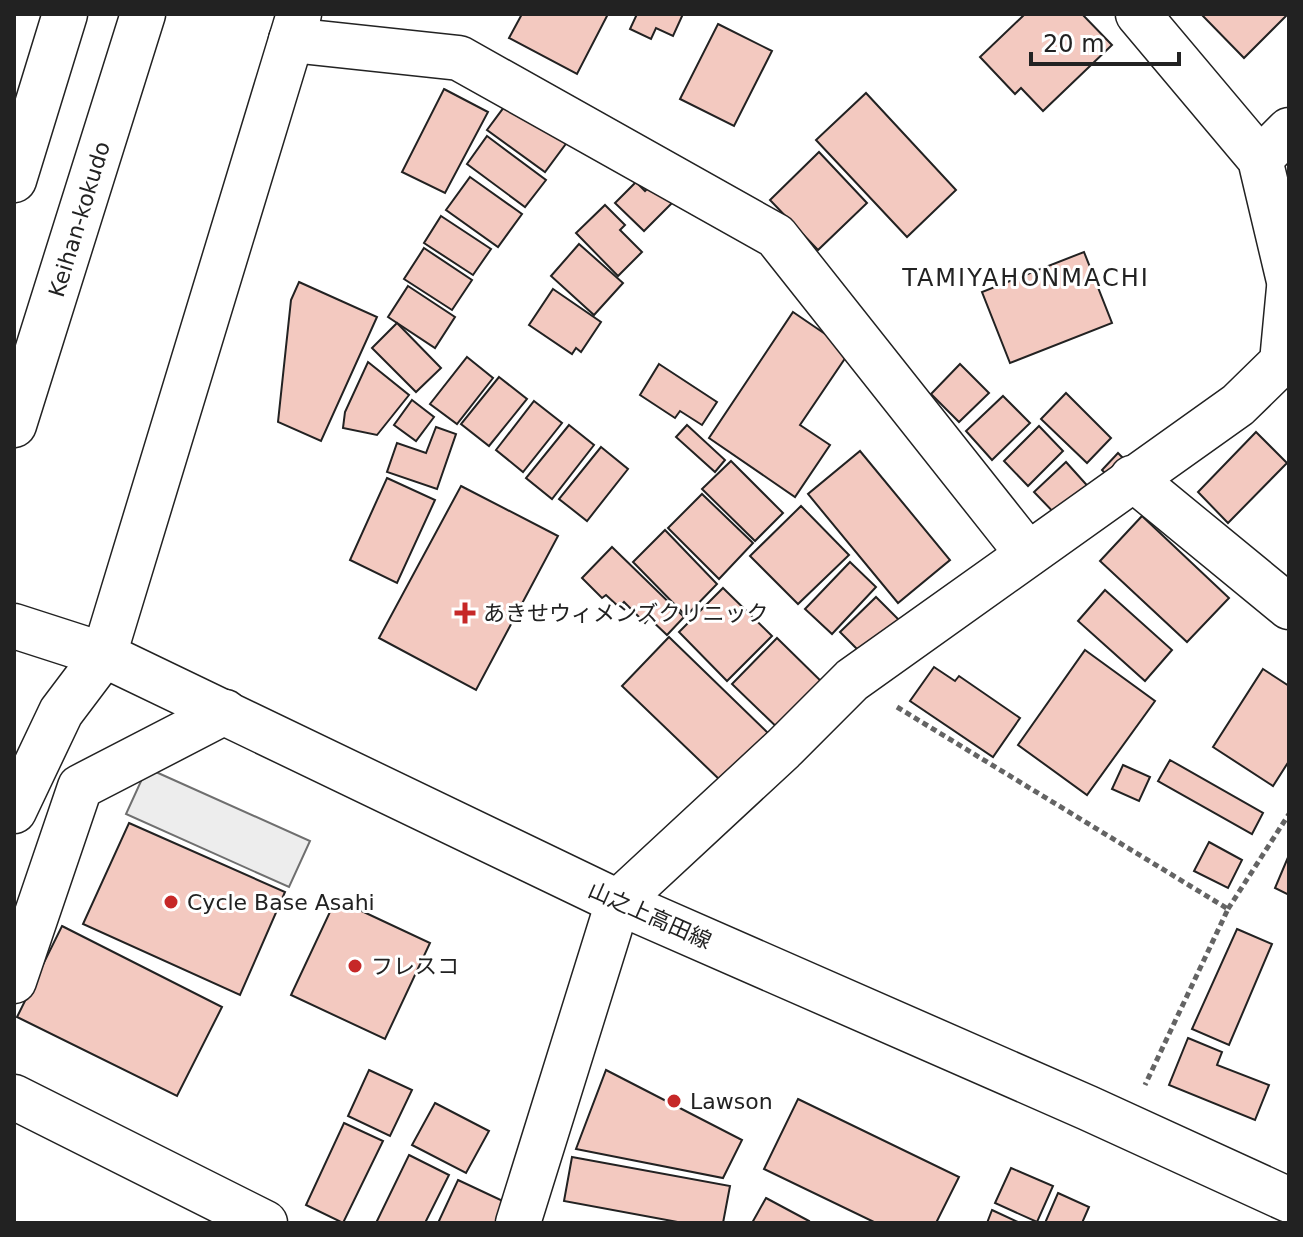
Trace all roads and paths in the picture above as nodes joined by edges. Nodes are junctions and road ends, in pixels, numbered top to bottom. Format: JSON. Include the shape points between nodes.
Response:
{"nodes":[{"id":1,"x":65,"y":14,"type":"edge"},
{"id":2,"x":143,"y":14,"type":"edge"},
{"id":3,"x":1138,"y":14,"type":"edge"},
{"id":4,"x":295,"y":27,"type":"edge"},
{"id":5,"x":1275,"y":144,"type":"edge"},
{"id":6,"x":14,"y":180,"type":"edge"},
{"id":7,"x":1289,"y":281,"type":"edge"},
{"id":8,"x":1289,"y":288,"type":"edge"},
{"id":9,"x":14,"y":425,"type":"edge"},
{"id":10,"x":1132,"y":478,"type":"junction"},
{"id":11,"x":1028,"y":554,"type":"junction"},
{"id":12,"x":1289,"y":607,"type":"edge"},
{"id":13,"x":14,"y":626,"type":"edge"},
{"id":14,"x":104,"y":655,"type":"junction"},
{"id":15,"x":852,"y":680,"type":"junction"},
{"id":16,"x":225,"y":712,"type":"junction"},
{"id":17,"x":14,"y":811,"type":"edge"},
{"id":18,"x":1289,"y":814,"type":"edge"},
{"id":19,"x":618,"y":902,"type":"junction"},
{"id":20,"x":1228,"y":909,"type":"junction"},
{"id":21,"x":14,"y":981,"type":"edge"},
{"id":22,"x":14,"y":1097,"type":"edge"},
{"id":23,"x":1126,"y":1125,"type":"junction"},
{"id":24,"x":1289,"y":1200,"type":"edge"},
{"id":25,"x":265,"y":1223,"type":"edge"},
{"id":26,"x":518,"y":1223,"type":"edge"}],
"edges":[{"from":1,"to":6,"type":"main road"},
{"from":2,"to":9,"type":"main road","name":"Keihan-kokudo"},
{"from":3,"to":5,"type":"main road"},
{"from":4,"to":11,"type":"main road","via":[[459,58],[776,236]]},
{"from":4,"to":14,"type":"main road"},
{"from":5,"to":7,"type":"main road"},
{"from":8,"to":10,"type":"main road","via":[[1282,362],[1238,405]]},
{"from":10,"to":11,"type":"main road"},
{"from":10,"to":12,"type":"main road"},
{"from":11,"to":15,"type":"main road"},
{"from":13,"to":14,"type":"main road","name":"山之上高田線"},
{"from":14,"to":16,"type":"main road","name":"山之上高田線"},
{"from":14,"to":17,"type":"main road","via":[[61,712]]},
{"from":15,"to":19,"type":"main road"},
{"from":15,"to":20,"type":"path"},
{"from":16,"to":19,"type":"main road","name":"山之上高田線"},
{"from":16,"to":21,"type":"main road","via":[[80,787]]},
{"from":18,"to":20,"type":"path"},
{"from":19,"to":23,"type":"main road","name":"山之上高田線"},
{"from":19,"to":26,"type":"main road"},
{"from":20,"to":23,"type":"path"},
{"from":22,"to":25,"type":"main road"},
{"from":23,"to":24,"type":"main road","name":"山之上高田線"}]}
